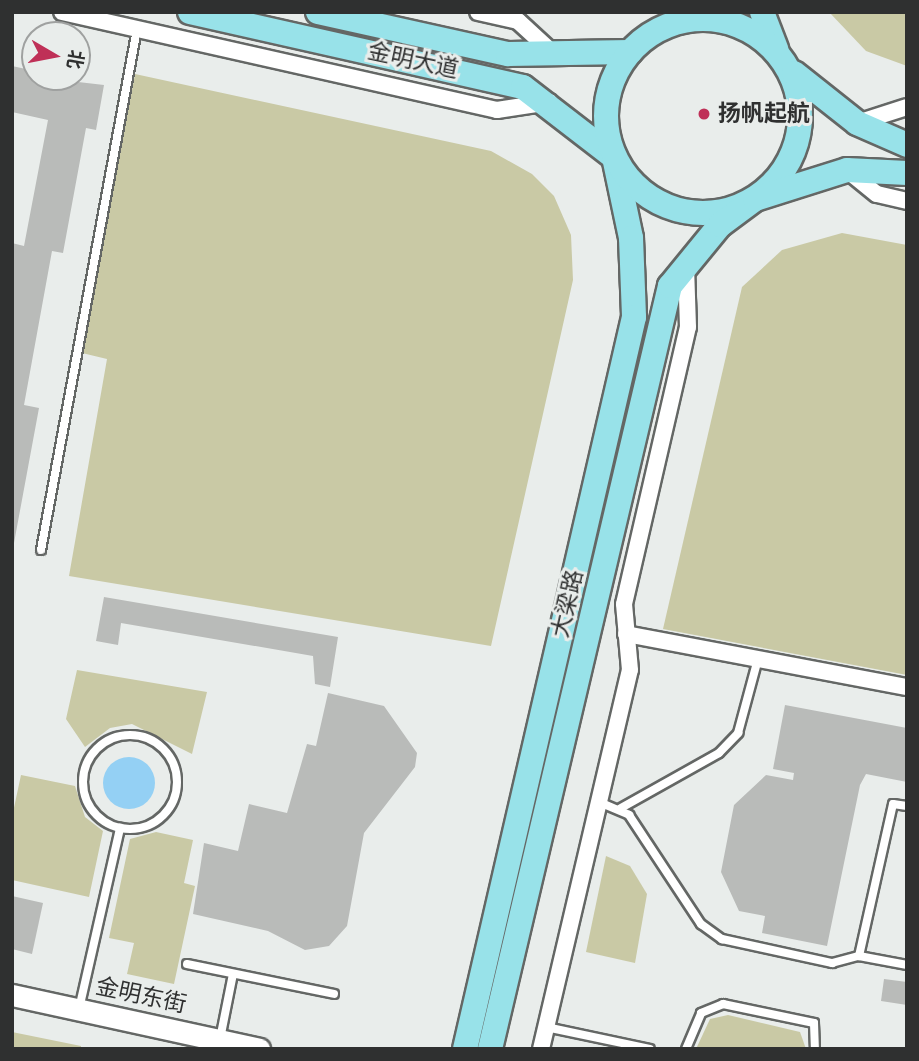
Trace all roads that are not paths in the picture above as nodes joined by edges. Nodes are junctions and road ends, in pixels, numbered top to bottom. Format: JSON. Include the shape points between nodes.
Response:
{"nodes":[{"id":1,"x":62,"y":12,"type":"edge"},
{"id":2,"x":190,"y":12,"type":"edge"},
{"id":3,"x":318,"y":12,"type":"edge"},
{"id":4,"x":478,"y":12,"type":"edge"},
{"id":5,"x":668,"y":12,"type":"edge"},
{"id":6,"x":762,"y":12,"type":"edge"},
{"id":7,"x":137,"y":29,"type":"junction"},
{"id":8,"x":638,"y":45,"type":"junction"},
{"id":9,"x":556,"y":56,"type":"junction"},
{"id":10,"x":782,"y":59,"type":"junction"},
{"id":11,"x":550,"y":102,"type":"junction"},
{"id":12,"x":907,"y":107,"type":"edge"},
{"id":13,"x":857,"y":123,"type":"junction"},
{"id":14,"x":907,"y":145,"type":"edge"},
{"id":15,"x":614,"y":157,"type":"junction"},
{"id":16,"x":847,"y":170,"type":"junction"},
{"id":17,"x":907,"y":173,"type":"edge"},
{"id":18,"x":755,"y":199,"type":"junction"},
{"id":19,"x":907,"y":201,"type":"edge"},
{"id":20,"x":686,"y":266,"type":"junction"},
{"id":21,"x":41,"y":550,"type":"dead end"},
{"id":22,"x":626,"y":634,"type":"junction"},
{"id":23,"x":758,"y":659,"type":"junction"},
{"id":24,"x":907,"y":687,"type":"edge"},
{"id":25,"x":599,"y":802,"type":"junction"},
{"id":26,"x":907,"y":806,"type":"edge"},
{"id":27,"x":621,"y":808,"type":"junction"},
{"id":28,"x":120,"y":828,"type":"junction"},
{"id":29,"x":859,"y":956,"type":"junction"},
{"id":30,"x":187,"y":964,"type":"dead end"},
{"id":31,"x":907,"y":965,"type":"edge"},
{"id":32,"x":233,"y":974,"type":"junction"},
{"id":33,"x":334,"y":994,"type":"dead end"},
{"id":34,"x":12,"y":995,"type":"edge"},
{"id":35,"x":79,"y":1010,"type":"junction"},
{"id":36,"x":546,"y":1027,"type":"junction"},
{"id":37,"x":220,"y":1040,"type":"junction"},
{"id":38,"x":259,"y":1049,"type":"edge"},
{"id":39,"x":465,"y":1049,"type":"edge"},
{"id":40,"x":490,"y":1049,"type":"edge"},
{"id":41,"x":541,"y":1049,"type":"edge"},
{"id":42,"x":650,"y":1049,"type":"edge"},
{"id":43,"x":686,"y":1049,"type":"edge"},
{"id":44,"x":815,"y":1049,"type":"edge"}],
"edges":[{"from":1,"to":7,"type":"street"},
{"from":2,"to":11,"type":"main road","name":"金明大道","via":[[498,79]]},
{"from":3,"to":9,"type":"main road","name":"金明大道","via":[[508,54]]},
{"from":4,"to":9,"type":"street","via":[[518,21]]},
{"from":5,"to":8,"type":"main road"},
{"from":6,"to":10,"type":"main road"},
{"from":7,"to":11,"type":"street","via":[[497,110]]},
{"from":7,"to":21,"type":"lane"},
{"from":8,"to":9,"type":"main road","name":"金明大道"},
{"from":8,"to":10,"type":"main road","via":[[687,20],[720,20],[752,31]]},
{"from":8,"to":15,"type":"main road","via":[[613,79],[606,110]]},
{"from":10,"to":13,"type":"main road","via":[[812,94]]},
{"from":10,"to":18,"type":"main road","via":[[800,105],[796,147],[780,176]]},
{"from":11,"to":15,"type":"main road","name":"金明大道"},
{"from":12,"to":13,"type":"street"},
{"from":13,"to":14,"type":"main road"},
{"from":15,"to":18,"type":"main road","via":[[635,187],[666,207],[703,214]]},
{"from":15,"to":39,"type":"main road","name":"大梁路","via":[[631,238],[634,317]]},
{"from":16,"to":17,"type":"main road"},
{"from":16,"to":18,"type":"main road"},
{"from":16,"to":19,"type":"street","via":[[877,194]]},
{"from":18,"to":20,"type":"main road","name":"大梁路","via":[[720,225]]},
{"from":20,"to":22,"type":"street","via":[[688,327],[624,604]]},
{"from":20,"to":40,"type":"main road","name":"大梁路","via":[[657,323]]},
{"from":22,"to":23,"type":"street"},
{"from":22,"to":25,"type":"street","via":[[630,670]]},
{"from":23,"to":24,"type":"street"},
{"from":23,"to":27,"type":"lane","via":[[738,733],[719,752]]},
{"from":25,"to":27,"type":"lane"},
{"from":25,"to":36,"type":"street"},
{"from":26,"to":29,"type":"lane","via":[[892,804]]},
{"from":27,"to":29,"type":"lane","via":[[701,924],[722,939],[832,963]]},
{"from":28,"to":28,"type":"lane","via":[[90,807],[83,775],[100,746],[120,736],[142,737],[169,757],[176,790],[158,820]]},
{"from":28,"to":35,"type":"lane"},
{"from":29,"to":31,"type":"lane"},
{"from":30,"to":32,"type":"lane"},
{"from":32,"to":33,"type":"lane"},
{"from":32,"to":37,"type":"lane"},
{"from":34,"to":35,"type":"street","name":"金明东街"},
{"from":35,"to":37,"type":"street","name":"金明东街"},
{"from":36,"to":41,"type":"street"},
{"from":36,"to":42,"type":"lane"},
{"from":37,"to":38,"type":"street","name":"金明东街"},
{"from":43,"to":44,"type":"lane","via":[[701,1013],[723,1004],[814,1023]]}]}
